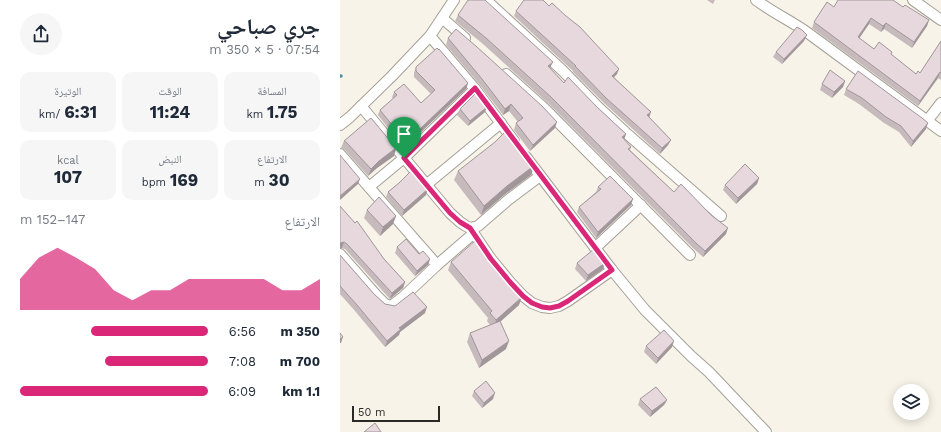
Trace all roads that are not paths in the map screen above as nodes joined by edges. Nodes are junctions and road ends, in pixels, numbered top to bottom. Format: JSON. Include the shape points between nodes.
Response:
{"nodes":[{"id":1,"x":454,"y":0,"type":"edge"},
{"id":2,"x":486,"y":0,"type":"edge"},
{"id":3,"x":756,"y":0,"type":"edge"},
{"id":4,"x":913,"y":0,"type":"edge"},
{"id":5,"x":442,"y":18,"type":"junction"},
{"id":6,"x":941,"y":20,"type":"edge"},
{"id":7,"x":430,"y":36,"type":"junction"},
{"id":8,"x":473,"y":44,"type":"edge"},
{"id":9,"x":501,"y":69,"type":"edge"},
{"id":10,"x":475,"y":88,"type":"junction"},
{"id":11,"x":941,"y":103,"type":"edge"},
{"id":12,"x":361,"y":106,"type":"junction"},
{"id":13,"x":927,"y":121,"type":"junction"},
{"id":14,"x":501,"y":123,"type":"junction"},
{"id":15,"x":340,"y":125,"type":"edge"},
{"id":16,"x":941,"y":131,"type":"edge"},
{"id":17,"x":340,"y":154,"type":"edge"},
{"id":18,"x":404,"y":158,"type":"junction"},
{"id":19,"x":540,"y":176,"type":"junction"},
{"id":20,"x":426,"y":185,"type":"junction"},
{"id":21,"x":369,"y":187,"type":"junction"},
{"id":22,"x":641,"y":205,"type":"junction"},
{"id":23,"x":721,"y":216,"type":"dead end"},
{"id":24,"x":472,"y":231,"type":"junction"},
{"id":25,"x":595,"y":248,"type":"junction"},
{"id":26,"x":340,"y":254,"type":"edge"},
{"id":27,"x":690,"y":255,"type":"dead end"},
{"id":28,"x":437,"y":265,"type":"junction"},
{"id":29,"x":612,"y":270,"type":"junction"},
{"id":30,"x":766,"y":432,"type":"edge"}],
"edges":[{"from":1,"to":5,"type":"street"},
{"from":2,"to":23,"type":"street","via":[[610,118]]},
{"from":3,"to":13,"type":"street","via":[[808,33]]},
{"from":4,"to":6,"type":"street"},
{"from":5,"to":7,"type":"street"},
{"from":5,"to":8,"type":"street"},
{"from":7,"to":10,"type":"street"},
{"from":7,"to":12,"type":"street"},
{"from":9,"to":22,"type":"street"},
{"from":10,"to":14,"type":"street"},
{"from":10,"to":18,"type":"street"},
{"from":11,"to":13,"type":"street"},
{"from":12,"to":15,"type":"street"},
{"from":12,"to":18,"type":"street"},
{"from":13,"to":16,"type":"street"},
{"from":14,"to":19,"type":"street"},
{"from":14,"to":20,"type":"street"},
{"from":17,"to":21,"type":"street"},
{"from":18,"to":20,"type":"street"},
{"from":18,"to":21,"type":"street"},
{"from":19,"to":24,"type":"street"},
{"from":19,"to":25,"type":"street"},
{"from":20,"to":24,"type":"street","via":[[450,213]]},
{"from":21,"to":28,"type":"street"},
{"from":22,"to":25,"type":"street"},
{"from":22,"to":27,"type":"street"},
{"from":24,"to":28,"type":"street"},
{"from":24,"to":29,"type":"street","via":[[510,282],[523,296],[542,307],[559,306]]},
{"from":25,"to":29,"type":"street"},
{"from":26,"to":28,"type":"street","via":[[377,296],[391,306]]},
{"from":29,"to":30,"type":"street","via":[[645,310]]}]}
